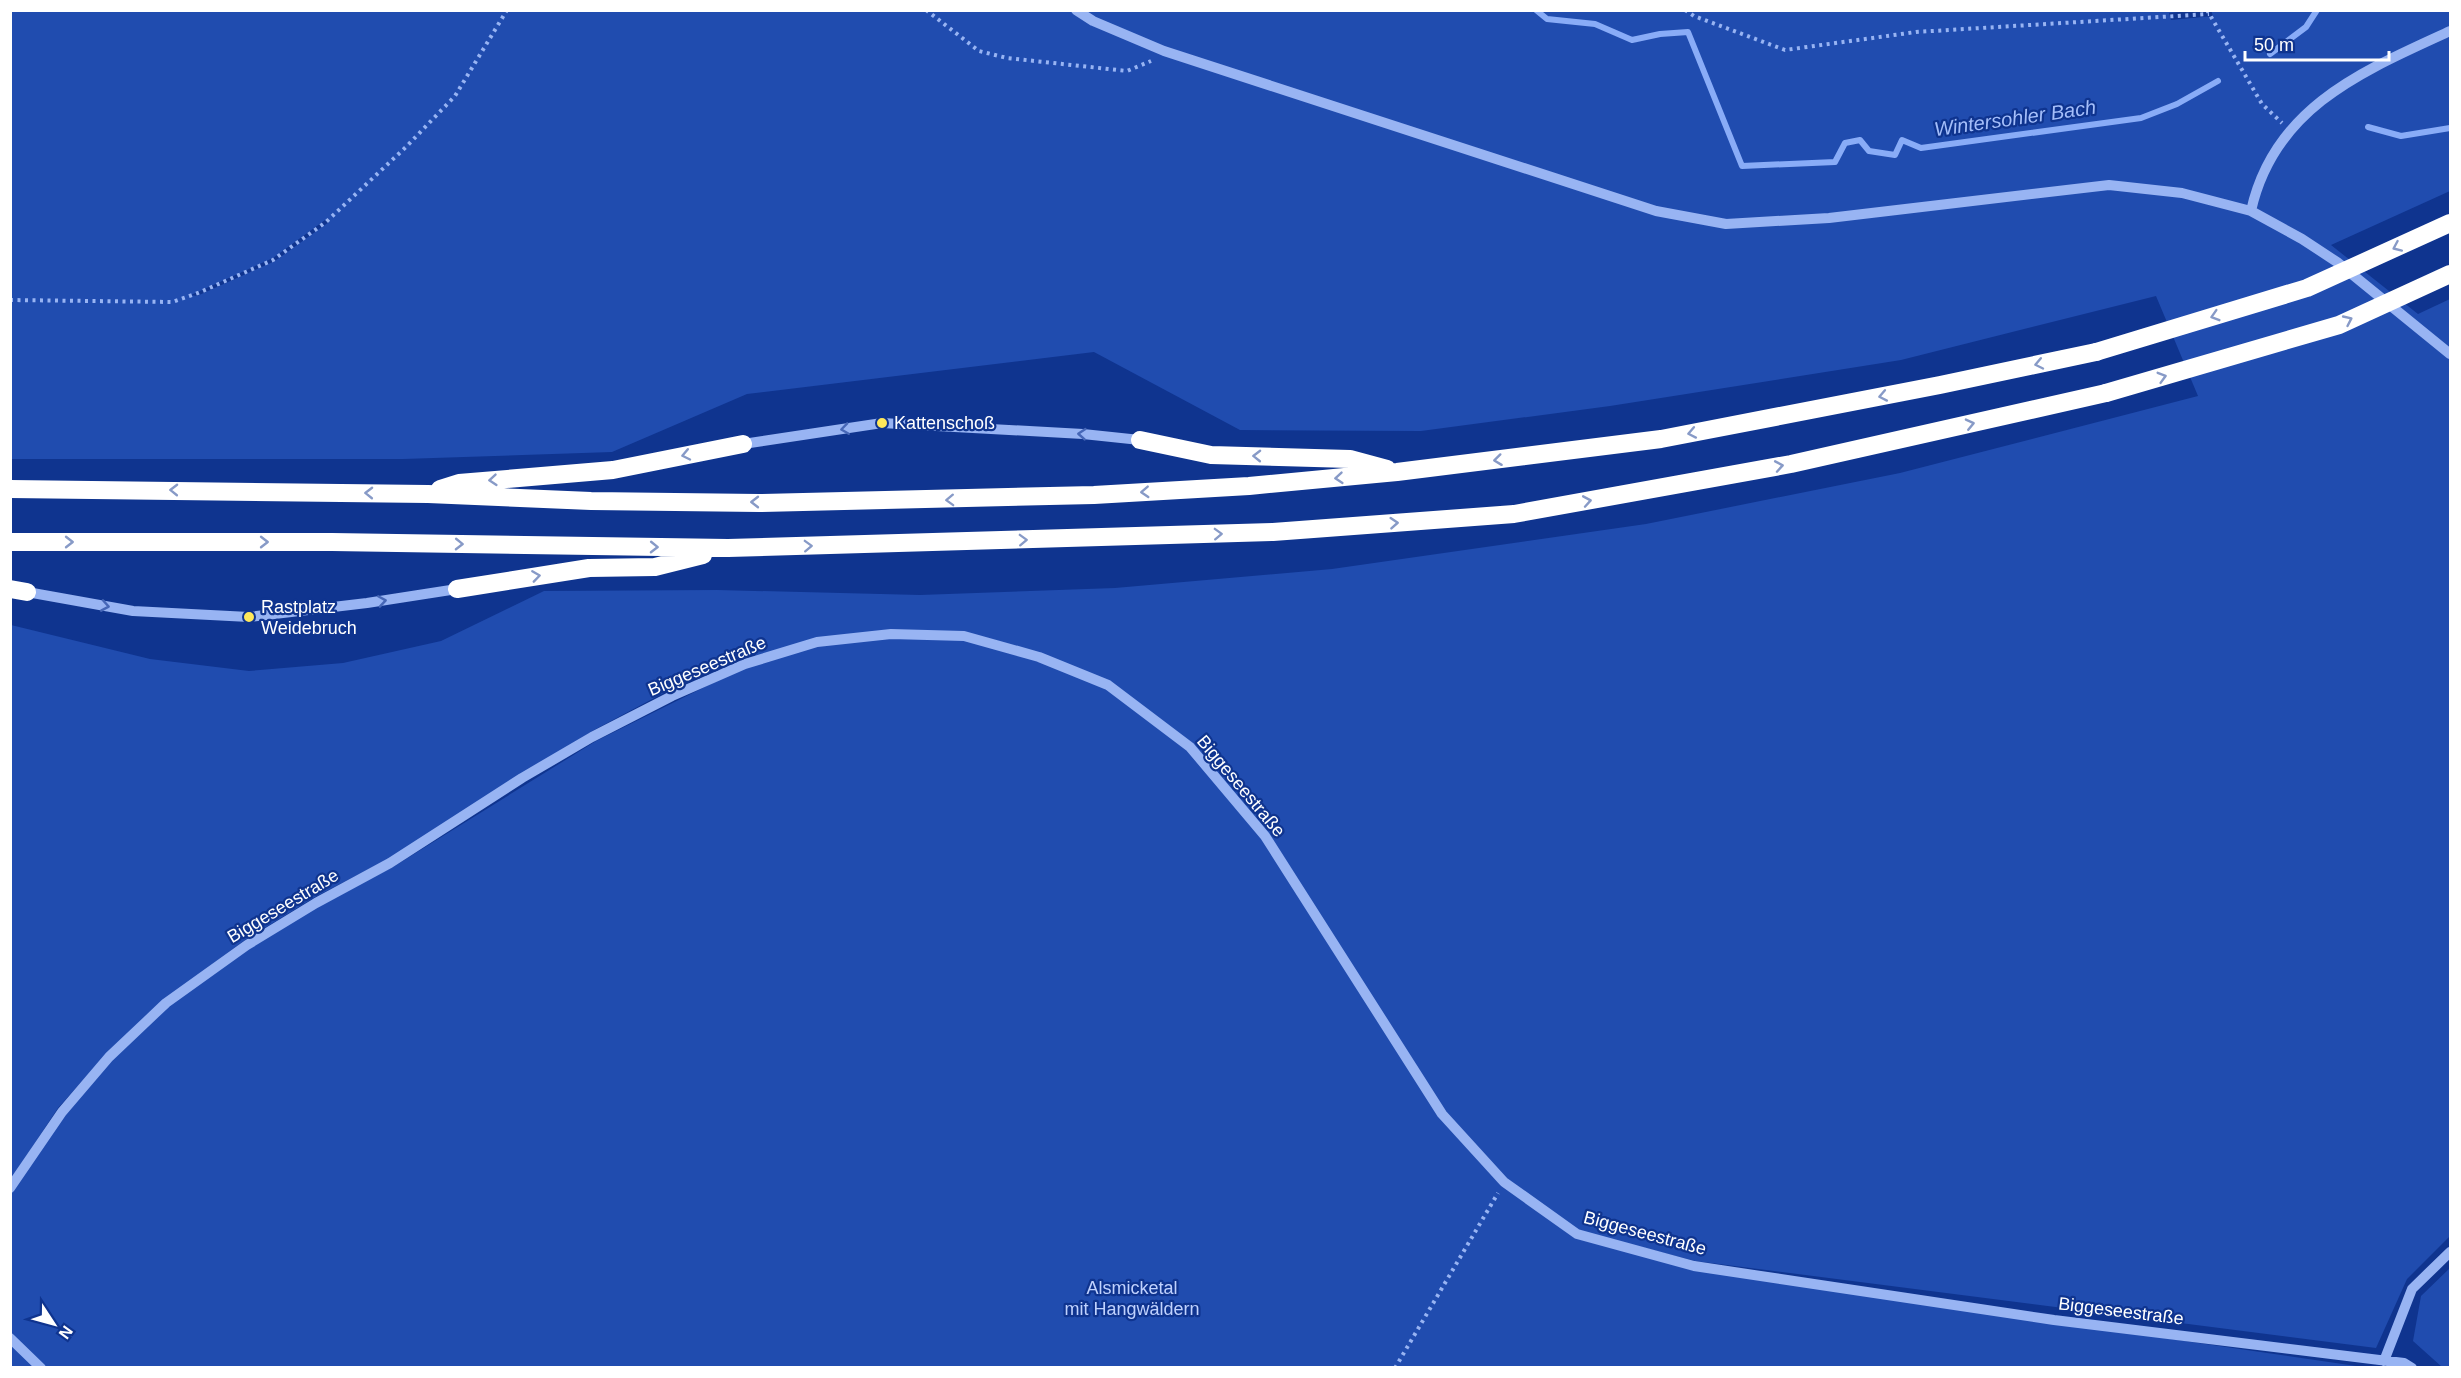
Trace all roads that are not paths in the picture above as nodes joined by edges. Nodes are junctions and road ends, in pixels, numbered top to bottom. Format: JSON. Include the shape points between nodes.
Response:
{"nodes":[{"id":1,"x":1076,"y":10,"type":"edge"},
{"id":2,"x":2451,"y":31,"type":"edge"},
{"id":3,"x":2252,"y":211,"type":"junction"},
{"id":4,"x":2451,"y":223,"type":"edge"},
{"id":5,"x":2451,"y":274,"type":"edge"},
{"id":6,"x":2451,"y":354,"type":"edge"},
{"id":7,"x":1140,"y":440,"type":"joint"},
{"id":8,"x":743,"y":444,"type":"joint"},
{"id":9,"x":1397,"y":472,"type":"junction"},
{"id":10,"x":10,"y":489,"type":"edge"},
{"id":11,"x":428,"y":494,"type":"junction"},
{"id":12,"x":10,"y":542,"type":"edge"},
{"id":13,"x":728,"y":549,"type":"junction"},
{"id":14,"x":457,"y":590,"type":"joint"},
{"id":15,"x":19,"y":591,"type":"edge"},
{"id":16,"x":10,"y":1188,"type":"edge"},
{"id":17,"x":2451,"y":1252,"type":"edge"},
{"id":18,"x":10,"y":1338,"type":"edge"},
{"id":19,"x":2384,"y":1361,"type":"junction"},
{"id":20,"x":41,"y":1368,"type":"edge"},
{"id":21,"x":2412,"y":1368,"type":"edge"}],
"edges":[{"from":1,"to":3,"type":"street","via":[[1164,51],[1656,211],[1726,224],[1829,218],[2109,186],[2182,193]]},
{"from":2,"to":3,"type":"street","via":[[2380,64],[2315,103],[2289,130],[2264,173]]},
{"from":3,"to":6,"type":"street","via":[[2337,262]]},
{"from":4,"to":9,"type":"highway","one_way":true,"bridge":true,"via":[[2307,288],[2096,352],[1661,439]]},
{"from":13,"to":5,"type":"highway","one_way":true,"bridge":true,"via":[[1273,532],[1514,514],[1791,464],[2106,393],[2339,325]]},
{"from":7,"to":8,"type":"street","one_way":true,"via":[[882,423]]},
{"from":9,"to":7,"type":"highway","one_way":true,"via":[[1350,459],[1211,455]]},
{"from":8,"to":11,"type":"highway","one_way":true,"via":[[613,470],[459,483]]},
{"from":9,"to":11,"type":"highway","one_way":true,"via":[[1237,487],[938,500],[759,503]]},
{"from":11,"to":10,"type":"highway","one_way":true},
{"from":12,"to":13,"type":"highway","one_way":true,"via":[[332,542]]},
{"from":14,"to":13,"type":"highway","one_way":true,"via":[[589,568],[655,567]]},
{"from":15,"to":14,"type":"street","one_way":true,"via":[[133,611],[249,617]]},
{"from":16,"to":19,"type":"street","name":"Biggeseestraße","via":[[62,1112],[109,1057],[166,1003],[247,945],[390,863],[592,737],[745,664],[817,642],[891,633],[964,636],[1039,657],[1108,685],[1190,747],[1265,837],[1442,1114],[1504,1182],[1577,1234],[1694,1266],[2054,1320]]},
{"from":17,"to":19,"type":"street","via":[[2412,1289]]},
{"from":18,"to":20,"type":"street"},
{"from":19,"to":21,"type":"street","name":"Biggeseestraße"}]}
